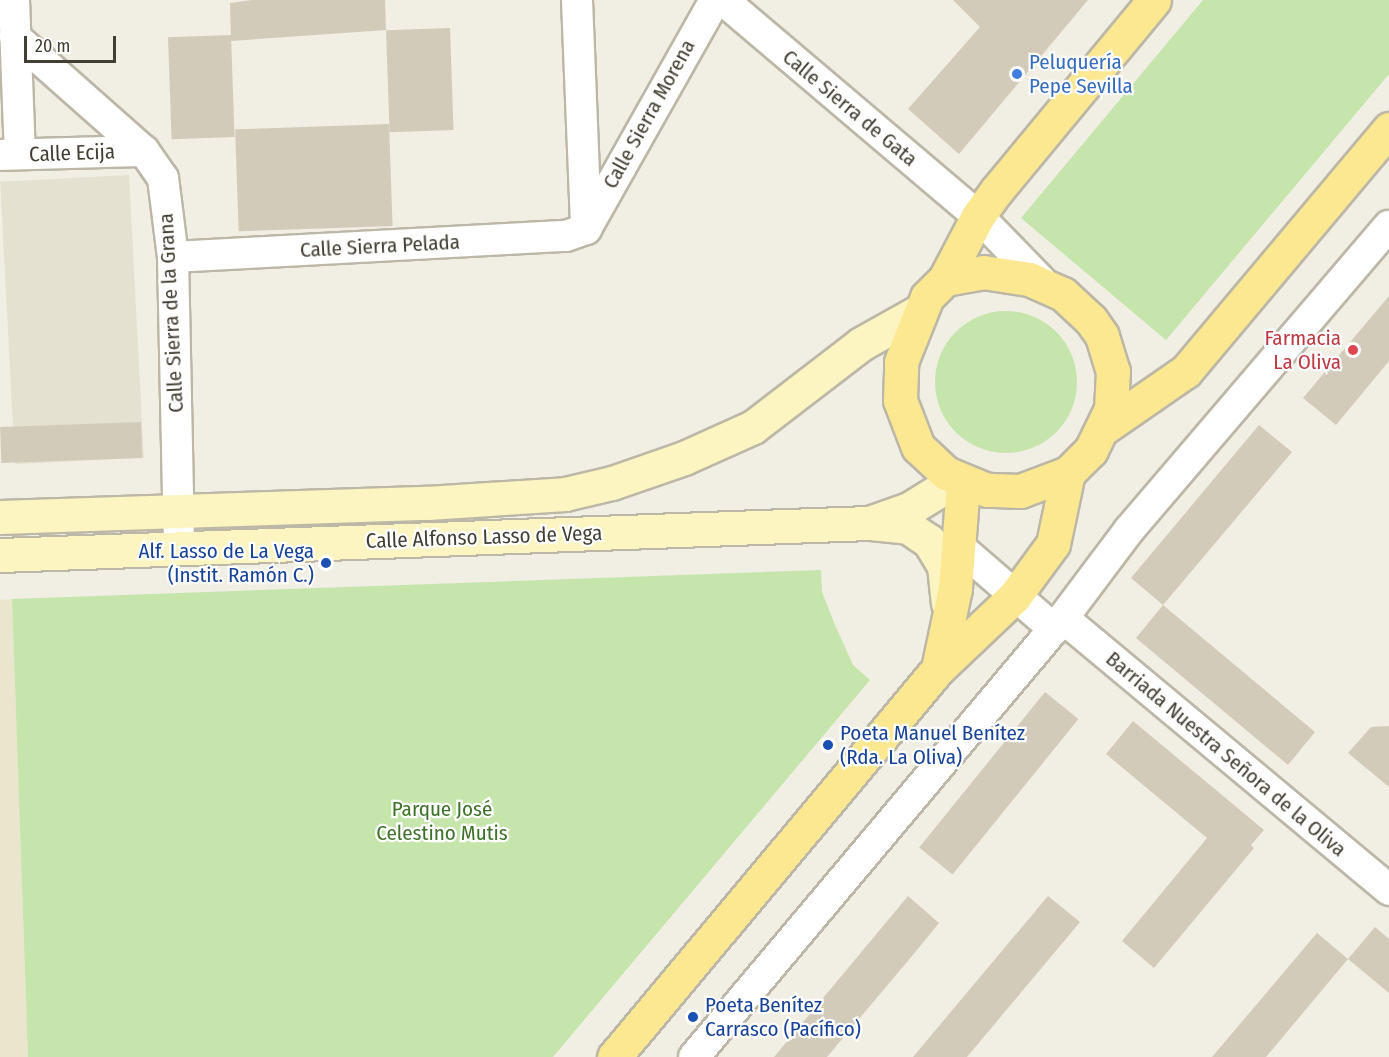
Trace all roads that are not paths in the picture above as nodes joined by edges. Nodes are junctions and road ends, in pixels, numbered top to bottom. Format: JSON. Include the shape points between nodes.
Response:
{"nodes":[{"id":1,"x":14,"y":0,"type":"edge"},
{"id":2,"x":577,"y":0,"type":"edge"},
{"id":3,"x":715,"y":0,"type":"edge"},
{"id":4,"x":723,"y":0,"type":"edge"},
{"id":5,"x":1154,"y":0,"type":"edge"},
{"id":6,"x":15,"y":37,"type":"junction"},
{"id":7,"x":1389,"y":129,"type":"edge"},
{"id":8,"x":144,"y":151,"type":"junction"},
{"id":9,"x":10,"y":155,"type":"edge"},
{"id":10,"x":978,"y":216,"type":"junction"},
{"id":11,"x":1389,"y":226,"type":"edge"},
{"id":12,"x":586,"y":229,"type":"junction"},
{"id":13,"x":173,"y":256,"type":"junction"},
{"id":14,"x":945,"y":279,"type":"junction"},
{"id":15,"x":1046,"y":286,"type":"junction"},
{"id":16,"x":918,"y":312,"type":"junction"},
{"id":17,"x":1105,"y":428,"type":"junction"},
{"id":18,"x":1068,"y":473,"type":"junction"},
{"id":19,"x":960,"y":481,"type":"junction"},
{"id":20,"x":177,"y":510,"type":"junction"},
{"id":21,"x":0,"y":517,"type":"edge"},
{"id":22,"x":869,"y":523,"type":"junction"},
{"id":23,"x":958,"y":546,"type":"junction"},
{"id":24,"x":179,"y":548,"type":"junction"},
{"id":25,"x":0,"y":555,"type":"edge"},
{"id":26,"x":1014,"y":597,"type":"junction"},
{"id":27,"x":950,"y":617,"type":"junction"},
{"id":28,"x":1059,"y":623,"type":"junction"},
{"id":29,"x":938,"y":669,"type":"junction"},
{"id":30,"x":1389,"y":890,"type":"edge"},
{"id":31,"x":614,"y":1057,"type":"edge"},
{"id":32,"x":694,"y":1057,"type":"edge"}],
"edges":[{"from":1,"to":6,"type":"street"},
{"from":2,"to":12,"type":"street"},
{"from":3,"to":12,"type":"street","name":"Calle Sierra Morena"},
{"from":4,"to":10,"type":"street","name":"Calle Sierra de Gata"},
{"from":5,"to":10,"type":"main road"},
{"from":6,"to":8,"type":"street","name":"Calle Sierra de la Grana"},
{"from":6,"to":9,"type":"street"},
{"from":7,"to":17,"type":"main road","via":[[1186,371]]},
{"from":8,"to":9,"type":"street","name":"Calle Ecija"},
{"from":8,"to":13,"type":"street","name":"Calle Sierra de la Grana","via":[[163,178]]},
{"from":10,"to":14,"type":"main road"},
{"from":10,"to":15,"type":"street","name":"Calle Sierra de Gata"},
{"from":11,"to":28,"type":"street","via":[[1129,530]]},
{"from":12,"to":13,"type":"street","name":"Calle Sierra Pelada","via":[[566,236]]},
{"from":13,"to":20,"type":"street","name":"Calle Sierra de la Grana"},
{"from":14,"to":15,"type":"main road","via":[[962,273],[1007,273]]},
{"from":14,"to":16,"type":"main road"},
{"from":15,"to":17,"type":"main road","via":[[1078,306],[1102,336],[1113,372]]},
{"from":16,"to":19,"type":"main road","via":[[901,362],[902,412],[918,447]]},
{"from":16,"to":20,"type":"main road","name":"Calle Alfonso Lasso de Vega","via":[[861,344],[753,427],[684,458],[612,483],[566,494],[427,503]]},
{"from":17,"to":18,"type":"main road","via":[[1091,450]]},
{"from":18,"to":19,"type":"main road","via":[[1020,491],[987,490]]},
{"from":18,"to":26,"type":"main road","via":[[1053,544]]},
{"from":19,"to":22,"type":"main road","name":"Calle Alfonso Lasso de Vega","via":[[909,509]]},
{"from":19,"to":23,"type":"main road"},
{"from":20,"to":21,"type":"main road","name":"Calle Alfonso Lasso de Vega"},
{"from":20,"to":24,"type":"street"},
{"from":22,"to":24,"type":"main road","name":"Calle Alfonso Lasso de Vega"},
{"from":22,"to":27,"type":"main road","via":[[908,528],[929,541],[944,566]]},
{"from":23,"to":26,"type":"street","name":"Barriada Nuestra Señora de la Oliva"},
{"from":23,"to":27,"type":"main road"},
{"from":24,"to":25,"type":"main road","name":"Calle Alfonso Lasso de Vega"},
{"from":26,"to":28,"type":"street","name":"Barriada Nuestra Señora de la Oliva"},
{"from":26,"to":29,"type":"main road"},
{"from":27,"to":29,"type":"main road"},
{"from":28,"to":30,"type":"street","name":"Barriada Nuestra Señora de la Oliva"},
{"from":28,"to":32,"type":"street"},
{"from":29,"to":31,"type":"main road"}]}
